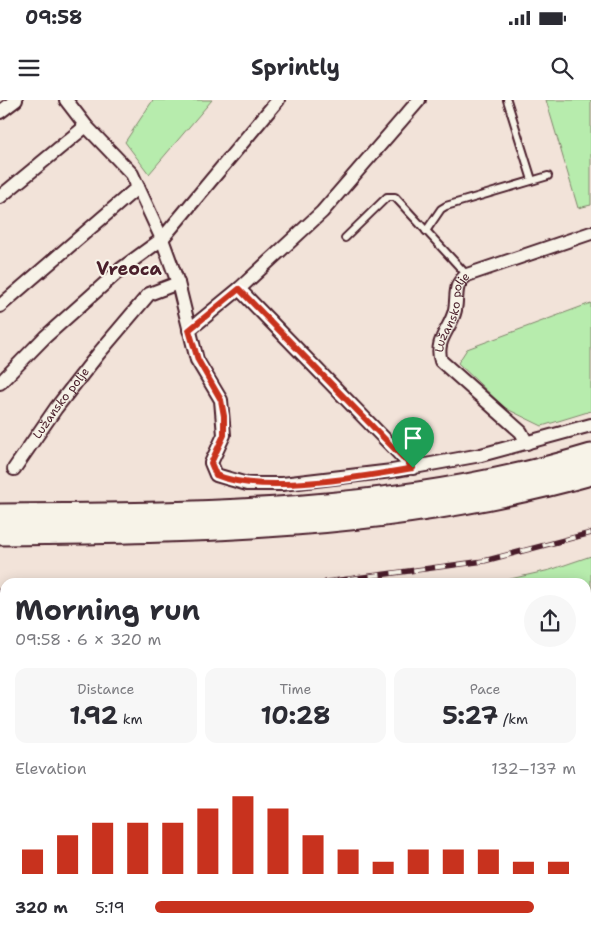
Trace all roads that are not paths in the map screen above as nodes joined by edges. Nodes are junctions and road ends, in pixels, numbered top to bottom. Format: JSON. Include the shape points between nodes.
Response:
{"nodes":[{"id":1,"x":16,"y":100,"type":"edge"},
{"id":2,"x":66,"y":100,"type":"edge"},
{"id":3,"x":278,"y":100,"type":"edge"},
{"id":4,"x":419,"y":100,"type":"edge"},
{"id":5,"x":507,"y":100,"type":"edge"},
{"id":6,"x":0,"y":112,"type":"edge"},
{"id":7,"x":86,"y":126,"type":"junction"},
{"id":8,"x":548,"y":176,"type":"dead end"},
{"id":9,"x":532,"y":180,"type":"junction"},
{"id":10,"x":138,"y":187,"type":"junction"},
{"id":11,"x":0,"y":197,"type":"edge"},
{"id":12,"x":426,"y":231,"type":"junction"},
{"id":13,"x":591,"y":233,"type":"edge"},
{"id":14,"x":345,"y":238,"type":"dead end"},
{"id":15,"x":162,"y":239,"type":"junction"},
{"id":16,"x":467,"y":275,"type":"junction"},
{"id":17,"x":178,"y":284,"type":"junction"},
{"id":18,"x":239,"y":289,"type":"junction"},
{"id":19,"x":0,"y":306,"type":"edge"},
{"id":20,"x":189,"y":330,"type":"junction"},
{"id":21,"x":0,"y":383,"type":"edge"},
{"id":22,"x":591,"y":425,"type":"edge"},
{"id":23,"x":527,"y":443,"type":"junction"},
{"id":24,"x":591,"y":455,"type":"edge"},
{"id":25,"x":413,"y":468,"type":"junction"},
{"id":26,"x":14,"y":469,"type":"dead end"},
{"id":27,"x":591,"y":474,"type":"edge"},
{"id":28,"x":0,"y":515,"type":"edge"},
{"id":29,"x":0,"y":534,"type":"edge"}],
"edges":[{"from":1,"to":6,"type":"street"},
{"from":2,"to":7,"type":"street"},
{"from":3,"to":15,"type":"street"},
{"from":4,"to":18,"type":"street","via":[[322,212]]},
{"from":5,"to":9,"type":"lane"},
{"from":7,"to":10,"type":"street","via":[[132,174]]},
{"from":7,"to":11,"type":"street"},
{"from":8,"to":9,"type":"lane"},
{"from":9,"to":12,"type":"lane","via":[[446,206]]},
{"from":10,"to":15,"type":"street"},
{"from":10,"to":19,"type":"street"},
{"from":12,"to":14,"type":"lane","via":[[395,197],[387,197]]},
{"from":12,"to":16,"type":"lane"},
{"from":13,"to":16,"type":"street","name":"Lužansko polje"},
{"from":15,"to":17,"type":"street"},
{"from":15,"to":21,"type":"street","via":[[121,268]]},
{"from":16,"to":23,"type":"street","name":"Lužansko polje","via":[[456,287],[455,311],[438,346],[441,361],[521,432]]},
{"from":17,"to":20,"type":"street"},
{"from":17,"to":26,"type":"street","name":"Lužansko polje","via":[[149,294],[98,353]]},
{"from":18,"to":20,"type":"street"},
{"from":18,"to":25,"type":"street"},
{"from":20,"to":25,"type":"street","via":[[198,360],[221,400],[224,435],[211,463],[216,475],[247,484],[282,484]]},
{"from":22,"to":23,"type":"street"},
{"from":23,"to":25,"type":"street","via":[[481,456]]},
{"from":24,"to":28,"type":"highway","via":[[545,469],[402,496],[288,508],[140,515]]},
{"from":27,"to":29,"type":"highway","via":[[549,486],[401,514],[243,529]]}]}
